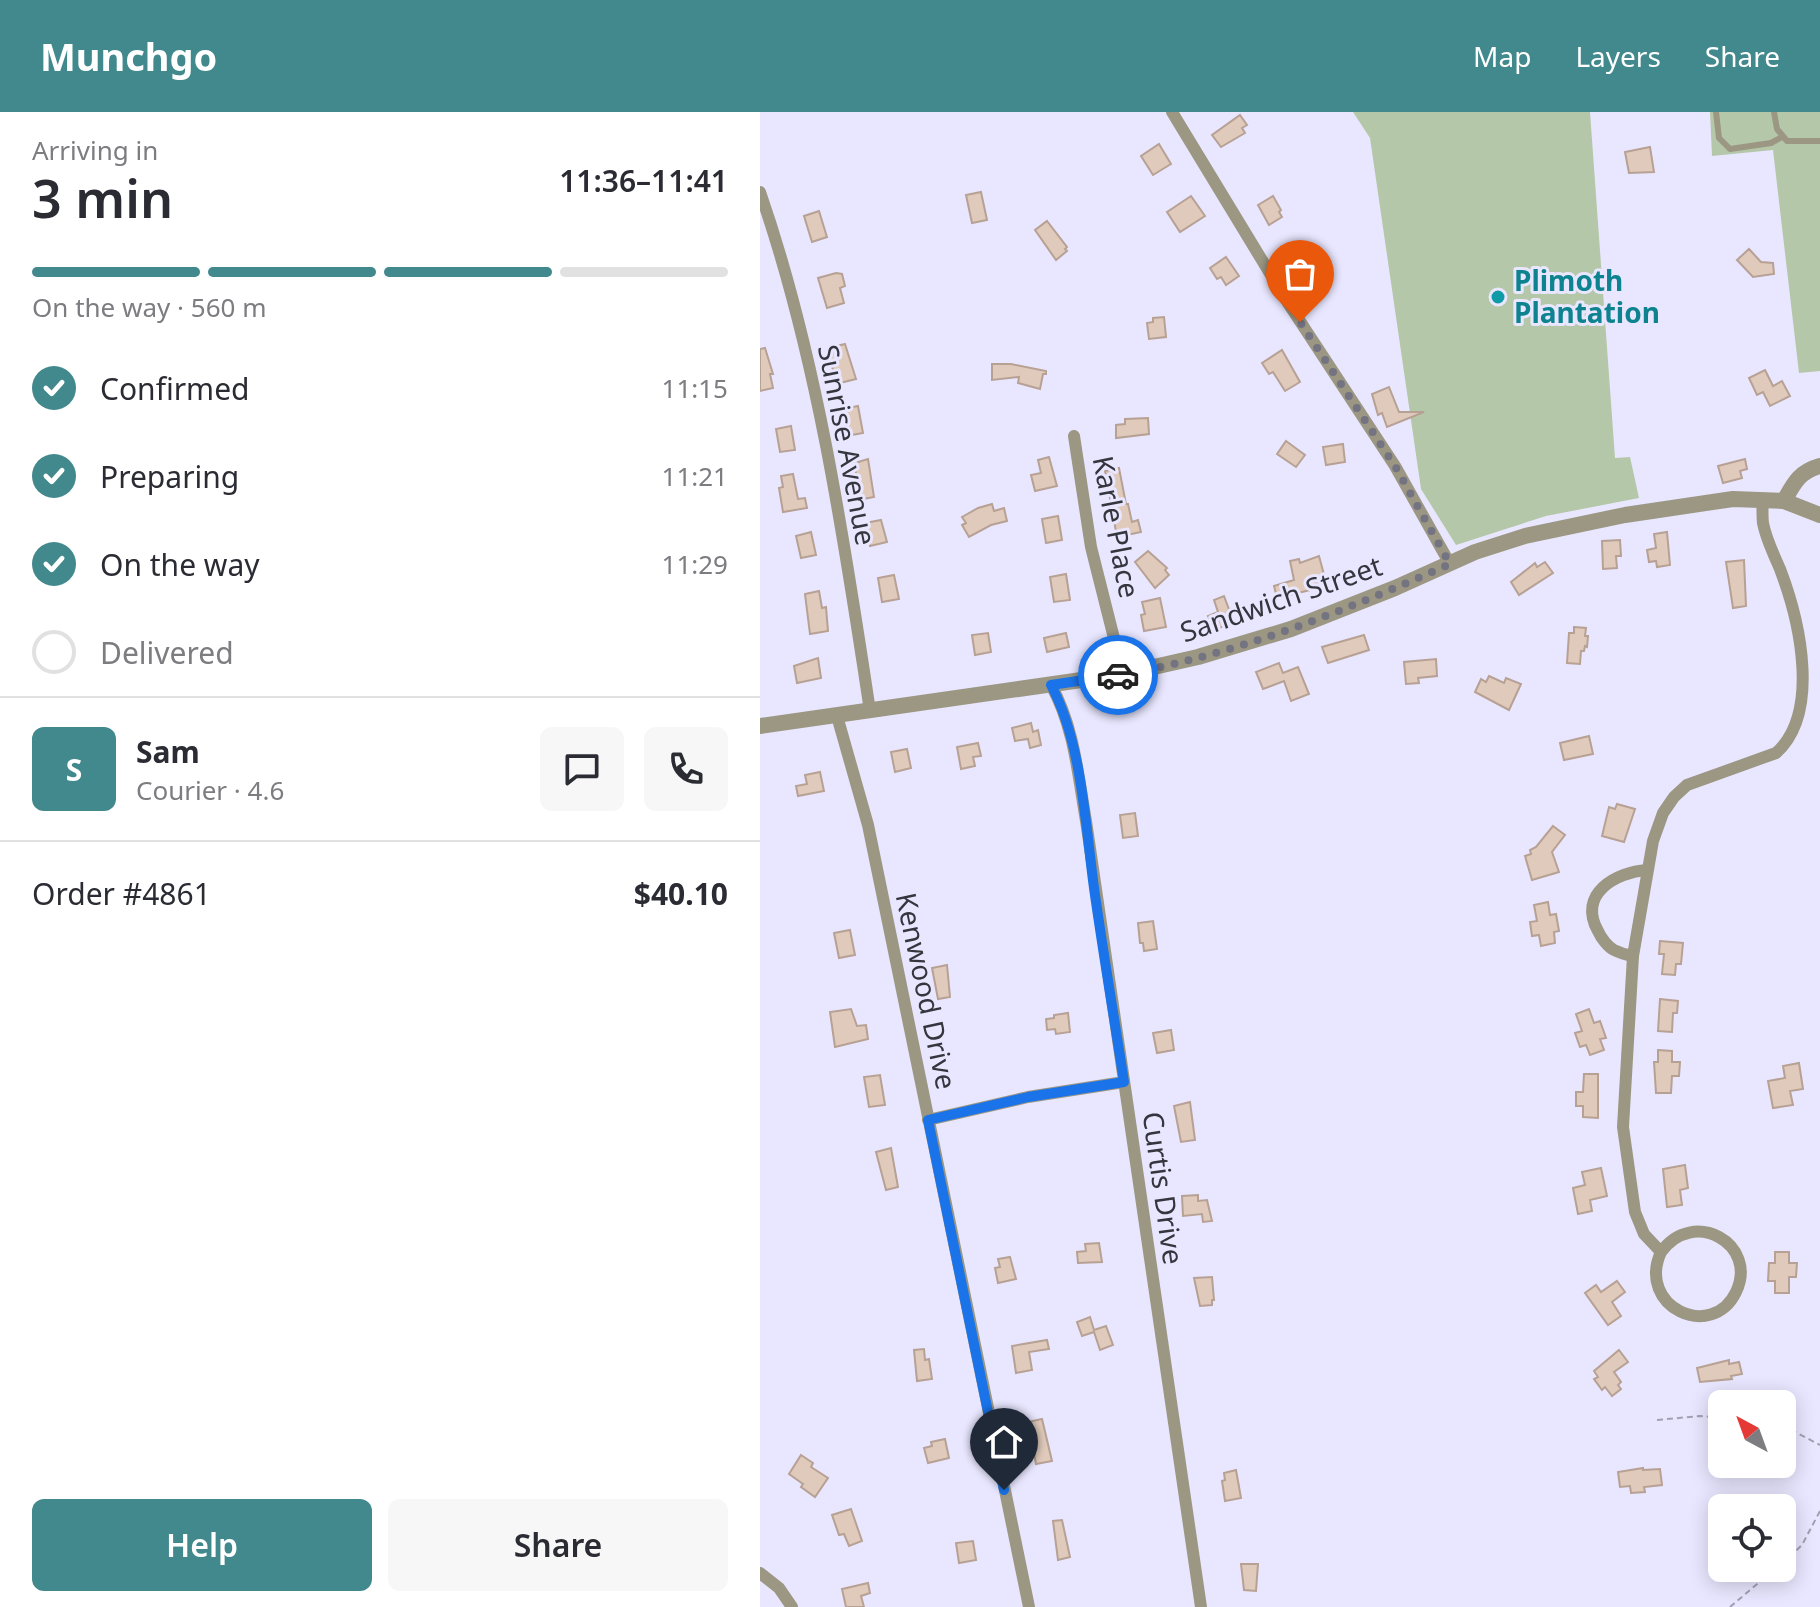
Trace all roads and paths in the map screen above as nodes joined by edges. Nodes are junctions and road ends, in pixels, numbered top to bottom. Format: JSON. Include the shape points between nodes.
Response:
{"nodes":[{"id":1,"x":1172,"y":112,"type":"edge"},
{"id":2,"x":1716,"y":112,"type":"edge"},
{"id":3,"x":1774,"y":112,"type":"edge"},
{"id":4,"x":1782,"y":137,"type":"junction"},
{"id":5,"x":1820,"y":141,"type":"edge"},
{"id":6,"x":760,"y":192,"type":"edge"},
{"id":7,"x":1074,"y":436,"type":"dead end"},
{"id":8,"x":1820,"y":466,"type":"edge"},
{"id":9,"x":1762,"y":499,"type":"junction"},
{"id":10,"x":1784,"y":501,"type":"junction"},
{"id":11,"x":1820,"y":515,"type":"edge"},
{"id":12,"x":1450,"y":564,"type":"junction"},
{"id":13,"x":1123,"y":674,"type":"junction"},
{"id":14,"x":1051,"y":685,"type":"junction"},
{"id":15,"x":870,"y":711,"type":"junction"},
{"id":16,"x":837,"y":716,"type":"junction"},
{"id":17,"x":760,"y":726,"type":"edge"},
{"id":18,"x":1647,"y":870,"type":"junction"},
{"id":19,"x":1633,"y":956,"type":"junction"},
{"id":20,"x":1124,"y":1082,"type":"junction"},
{"id":21,"x":928,"y":1120,"type":"junction"},
{"id":22,"x":1661,"y":1252,"type":"junction"},
{"id":23,"x":1708,"y":1417,"type":"edge"},
{"id":24,"x":1657,"y":1420,"type":"dead end"},
{"id":25,"x":1796,"y":1432,"type":"edge"},
{"id":26,"x":1820,"y":1445,"type":"edge"},
{"id":27,"x":1820,"y":1511,"type":"edge"},
{"id":28,"x":1796,"y":1551,"type":"edge"},
{"id":29,"x":760,"y":1573,"type":"edge"},
{"id":30,"x":1759,"y":1582,"type":"edge"},
{"id":31,"x":792,"y":1607,"type":"edge"},
{"id":32,"x":1029,"y":1607,"type":"edge"},
{"id":33,"x":1201,"y":1607,"type":"edge"},
{"id":34,"x":1730,"y":1607,"type":"edge"}],
"edges":[{"from":1,"to":12,"type":"street","via":[[1395,466]]},
{"from":2,"to":4,"type":"lane","via":[[1719,138],[1730,149]]},
{"from":3,"to":4,"type":"lane"},
{"from":4,"to":5,"type":"lane","via":[[1799,143]]},
{"from":6,"to":15,"type":"street","name":"Sunrise Avenue","via":[[809,368]]},
{"from":7,"to":13,"type":"street","name":"Karle Place","via":[[1091,547]]},
{"from":8,"to":10,"type":"street","via":[[1797,478]]},
{"from":9,"to":10,"type":"street","name":"Sandwich Street"},
{"from":9,"to":12,"type":"street","name":"Sandwich Street","via":[[1681,505],[1564,527],[1514,539]]},
{"from":9,"to":18,"type":"street","via":[[1762,521],[1807,656],[1811,707],[1788,746],[1702,778],[1674,797],[1663,813]]},
{"from":10,"to":11,"type":"street","name":"Sandwich Street"},
{"from":12,"to":13,"type":"street","name":"Sandwich Street","via":[[1291,629]]},
{"from":13,"to":14,"type":"street","name":"Sandwich Street"},
{"from":14,"to":15,"type":"street","name":"Sandwich Street"},
{"from":14,"to":20,"type":"street","name":"Curtis Drive","via":[[1074,752]]},
{"from":15,"to":16,"type":"street","name":"Sandwich Street"},
{"from":16,"to":17,"type":"street","name":"Sandwich Street"},
{"from":16,"to":21,"type":"street","name":"Kenwood Drive","via":[[868,825]]},
{"from":18,"to":19,"type":"street"},
{"from":18,"to":19,"type":"street","via":[[1617,876],[1594,902],[1593,923],[1600,936],[1613,950]]},
{"from":19,"to":22,"type":"street","via":[[1625,1153],[1635,1212],[1644,1234]]},
{"from":20,"to":21,"type":"street"},
{"from":20,"to":33,"type":"street","name":"Curtis Drive"},
{"from":21,"to":32,"type":"street","name":"Kenwood Drive"},
{"from":22,"to":22,"type":"street","via":[[1655,1279],[1675,1310],[1702,1316],[1732,1298],[1739,1264],[1732,1247],[1718,1236],[1686,1233]]},
{"from":23,"to":24,"type":"path"},
{"from":25,"to":26,"type":"path"},
{"from":27,"to":28,"type":"path"},
{"from":29,"to":31,"type":"street"},
{"from":30,"to":34,"type":"path"}]}
